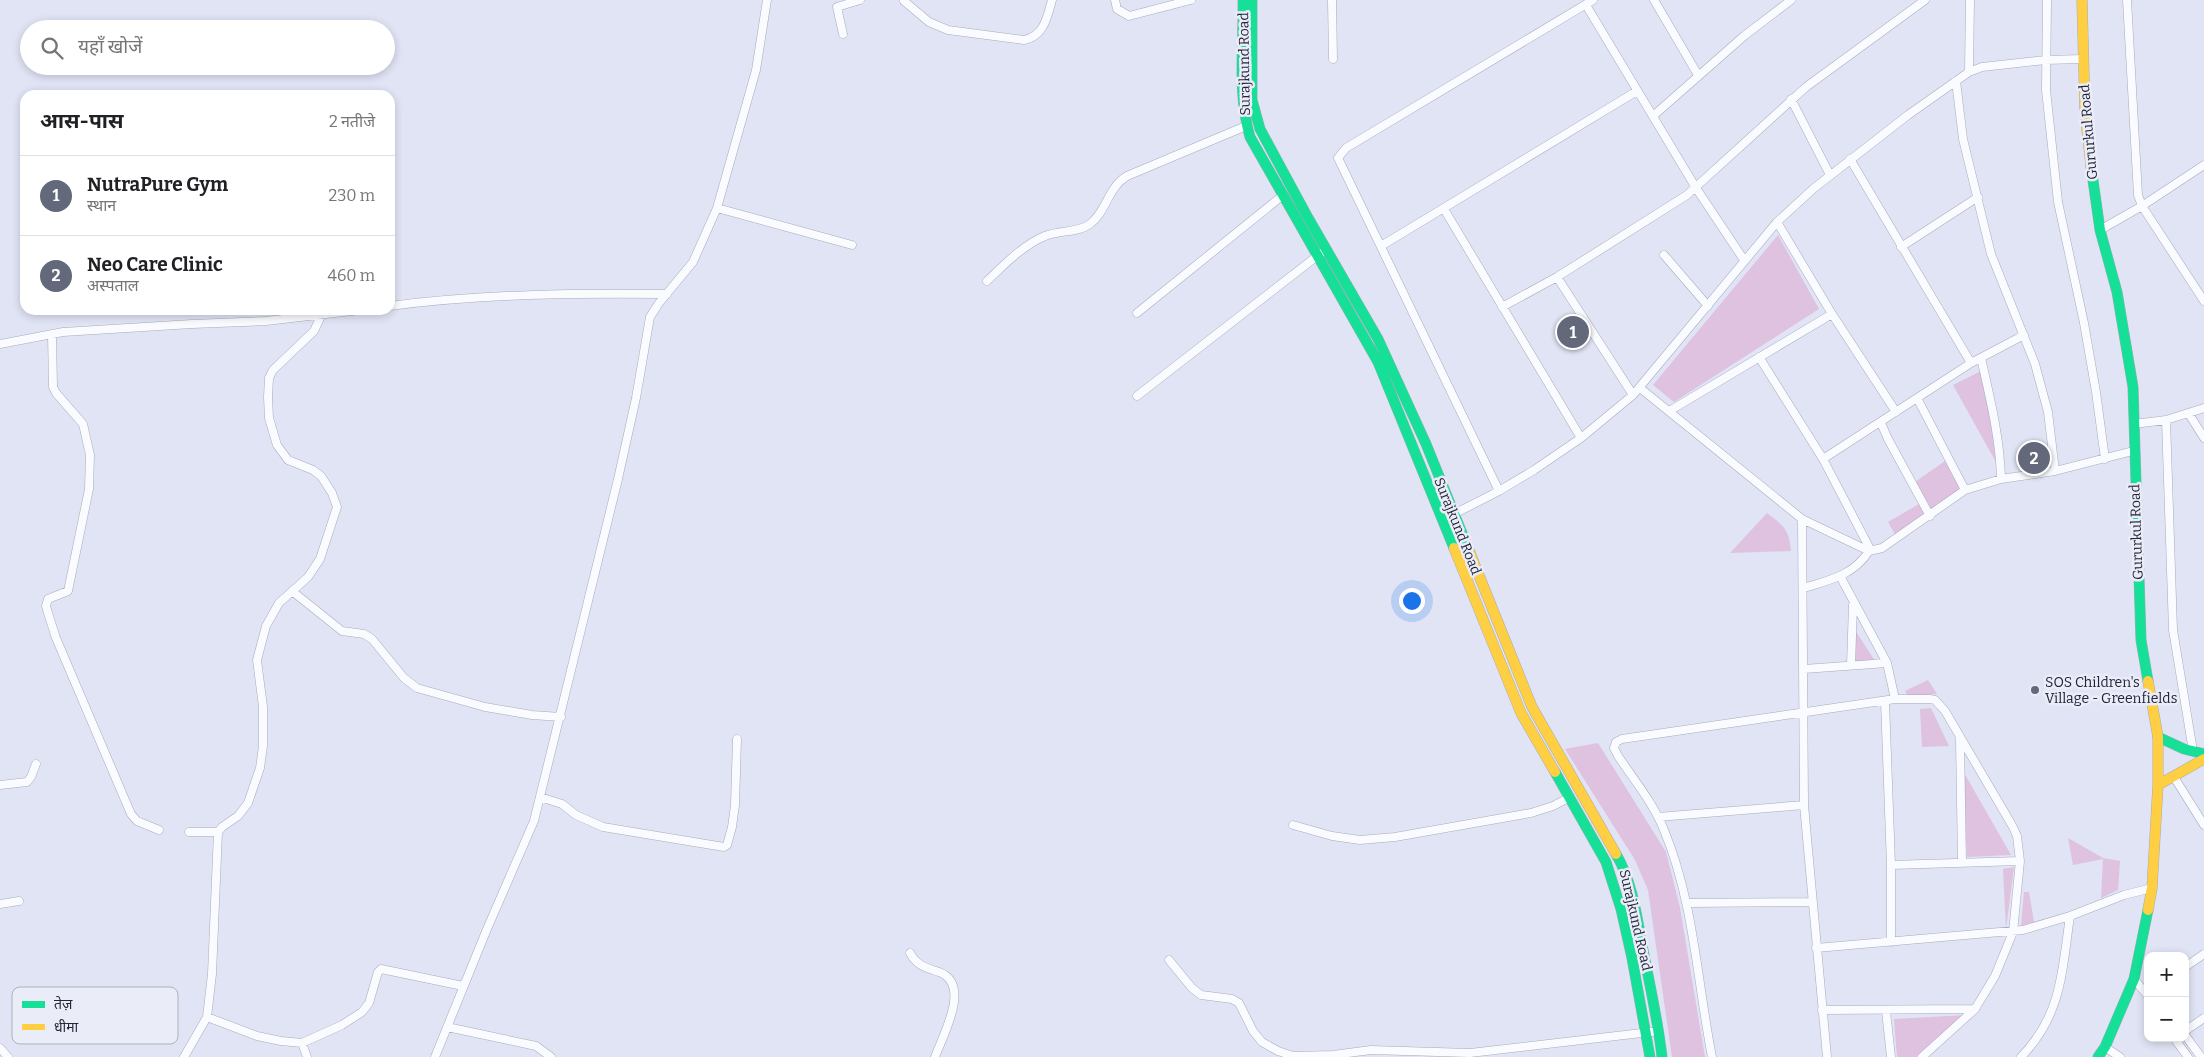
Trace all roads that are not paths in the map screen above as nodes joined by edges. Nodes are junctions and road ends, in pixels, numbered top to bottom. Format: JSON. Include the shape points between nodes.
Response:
{"nodes":[{"id":1,"x":767,"y":0,"type":"edge"},
{"id":2,"x":860,"y":0,"type":"edge"},
{"id":3,"x":1052,"y":0,"type":"edge"},
{"id":4,"x":1114,"y":0,"type":"edge"},
{"id":5,"x":1190,"y":0,"type":"edge"},
{"id":6,"x":1243,"y":0,"type":"edge"},
{"id":7,"x":1252,"y":0,"type":"edge"},
{"id":8,"x":1332,"y":0,"type":"edge"},
{"id":9,"x":1593,"y":0,"type":"edge"},
{"id":10,"x":1654,"y":0,"type":"edge"},
{"id":11,"x":1791,"y":0,"type":"edge"},
{"id":12,"x":1925,"y":0,"type":"edge"},
{"id":13,"x":1970,"y":0,"type":"edge"},
{"id":14,"x":2047,"y":0,"type":"edge"},
{"id":15,"x":2082,"y":0,"type":"edge"},
{"id":16,"x":2127,"y":0,"type":"edge"},
{"id":17,"x":904,"y":1,"type":"edge"},
{"id":18,"x":1586,"y":5,"type":"junction"},
{"id":19,"x":843,"y":34,"type":"dead end"},
{"id":20,"x":1333,"y":59,"type":"dead end"},
{"id":21,"x":2082,"y":59,"type":"junction"},
{"id":22,"x":2045,"y":60,"type":"junction"},
{"id":23,"x":1969,"y":72,"type":"junction"},
{"id":24,"x":1698,"y":75,"type":"junction"},
{"id":25,"x":1956,"y":81,"type":"junction"},
{"id":26,"x":1637,"y":90,"type":"junction"},
{"id":27,"x":1791,"y":100,"type":"junction"},
{"id":28,"x":1653,"y":116,"type":"junction"},
{"id":29,"x":1246,"y":126,"type":"junction"},
{"id":30,"x":1850,"y":159,"type":"junction"},
{"id":31,"x":2204,"y":165,"type":"edge"},
{"id":32,"x":1830,"y":176,"type":"junction"},
{"id":33,"x":1696,"y":188,"type":"junction"},
{"id":34,"x":1282,"y":196,"type":"junction"},
{"id":35,"x":1978,"y":197,"type":"junction"},
{"id":36,"x":2142,"y":206,"type":"junction"},
{"id":37,"x":717,"y":208,"type":"junction"},
{"id":38,"x":1444,"y":209,"type":"junction"},
{"id":39,"x":1777,"y":222,"type":"junction"},
{"id":40,"x":2100,"y":230,"type":"junction"},
{"id":41,"x":852,"y":245,"type":"dead end"},
{"id":42,"x":1382,"y":246,"type":"junction"},
{"id":43,"x":1901,"y":247,"type":"junction"},
{"id":44,"x":1323,"y":252,"type":"junction"},
{"id":45,"x":1664,"y":255,"type":"dead end"},
{"id":46,"x":1744,"y":260,"type":"junction"},
{"id":47,"x":1557,"y":277,"type":"junction"},
{"id":48,"x":987,"y":280,"type":"dead end"},
{"id":49,"x":666,"y":294,"type":"junction"},
{"id":50,"x":2204,"y":301,"type":"edge"},
{"id":51,"x":395,"y":305,"type":"edge"},
{"id":52,"x":1708,"y":306,"type":"junction"},
{"id":53,"x":1502,"y":307,"type":"junction"},
{"id":54,"x":1137,"y":313,"type":"dead end"},
{"id":55,"x":1832,"y":314,"type":"junction"},
{"id":56,"x":328,"y":315,"type":"edge"},
{"id":57,"x":321,"y":316,"type":"junction"},
{"id":58,"x":52,"y":334,"type":"junction"},
{"id":59,"x":2024,"y":335,"type":"junction"},
{"id":60,"x":0,"y":344,"type":"edge"},
{"id":61,"x":1759,"y":357,"type":"junction"},
{"id":62,"x":1981,"y":358,"type":"junction"},
{"id":63,"x":1971,"y":363,"type":"junction"},
{"id":64,"x":1640,"y":388,"type":"junction"},
{"id":65,"x":1633,"y":395,"type":"junction"},
{"id":66,"x":1137,"y":396,"type":"dead end"},
{"id":67,"x":1917,"y":398,"type":"junction"},
{"id":68,"x":2204,"y":408,"type":"edge"},
{"id":69,"x":1670,"y":410,"type":"junction"},
{"id":70,"x":1896,"y":412,"type":"junction"},
{"id":71,"x":2189,"y":414,"type":"junction"},
{"id":72,"x":2166,"y":420,"type":"junction"},
{"id":73,"x":1881,"y":423,"type":"junction"},
{"id":74,"x":2134,"y":424,"type":"junction"},
{"id":75,"x":1581,"y":438,"type":"junction"},
{"id":76,"x":2204,"y":438,"type":"edge"},
{"id":77,"x":2133,"y":451,"type":"junction"},
{"id":78,"x":1823,"y":459,"type":"junction"},
{"id":79,"x":2105,"y":459,"type":"junction"},
{"id":80,"x":2055,"y":471,"type":"junction"},
{"id":81,"x":2001,"y":479,"type":"junction"},
{"id":82,"x":1965,"y":490,"type":"junction"},
{"id":83,"x":1499,"y":491,"type":"junction"},
{"id":84,"x":1454,"y":515,"type":"junction"},
{"id":85,"x":1930,"y":516,"type":"junction"},
{"id":86,"x":1444,"y":519,"type":"junction"},
{"id":87,"x":1802,"y":519,"type":"junction"},
{"id":88,"x":1869,"y":551,"type":"junction"},
{"id":89,"x":1840,"y":576,"type":"junction"},
{"id":90,"x":1804,"y":588,"type":"junction"},
{"id":91,"x":292,"y":591,"type":"junction"},
{"id":92,"x":1854,"y":603,"type":"junction"},
{"id":93,"x":1886,"y":662,"type":"junction"},
{"id":94,"x":1851,"y":665,"type":"junction"},
{"id":95,"x":1804,"y":669,"type":"junction"},
{"id":96,"x":1895,"y":699,"type":"junction"},
{"id":97,"x":1885,"y":701,"type":"junction"},
{"id":98,"x":1803,"y":713,"type":"junction"},
{"id":99,"x":561,"y":717,"type":"junction"},
{"id":100,"x":2158,"y":737,"type":"junction"},
{"id":101,"x":737,"y":739,"type":"dead end"},
{"id":102,"x":1960,"y":739,"type":"junction"},
{"id":103,"x":2193,"y":751,"type":"junction"},
{"id":104,"x":2204,"y":754,"type":"edge"},
{"id":105,"x":2204,"y":759,"type":"edge"},
{"id":106,"x":36,"y":764,"type":"dead end"},
{"id":107,"x":2174,"y":777,"type":"junction"},
{"id":108,"x":0,"y":785,"type":"edge"},
{"id":109,"x":2158,"y":785,"type":"junction"},
{"id":110,"x":540,"y":797,"type":"junction"},
{"id":111,"x":1570,"y":797,"type":"junction"},
{"id":112,"x":1804,"y":806,"type":"junction"},
{"id":113,"x":1658,"y":817,"type":"junction"},
{"id":114,"x":1293,"y":825,"type":"dead end"},
{"id":115,"x":2204,"y":825,"type":"edge"},
{"id":116,"x":159,"y":830,"type":"dead end"},
{"id":117,"x":189,"y":832,"type":"dead end"},
{"id":118,"x":218,"y":832,"type":"junction"},
{"id":119,"x":2020,"y":861,"type":"junction"},
{"id":120,"x":1962,"y":862,"type":"junction"},
{"id":121,"x":1891,"y":865,"type":"junction"},
{"id":122,"x":2152,"y":888,"type":"junction"},
{"id":123,"x":19,"y":901,"type":"dead end"},
{"id":124,"x":1812,"y":902,"type":"junction"},
{"id":125,"x":1687,"y":903,"type":"junction"},
{"id":126,"x":0,"y":904,"type":"edge"},
{"id":127,"x":2070,"y":916,"type":"junction"},
{"id":128,"x":2014,"y":932,"type":"junction"},
{"id":129,"x":1892,"y":942,"type":"junction"},
{"id":130,"x":1816,"y":948,"type":"junction"},
{"id":131,"x":910,"y":954,"type":"dead end"},
{"id":132,"x":2204,"y":954,"type":"edge"},
{"id":133,"x":1169,"y":960,"type":"dead end"},
{"id":134,"x":2189,"y":963,"type":"edge"},
{"id":135,"x":2134,"y":979,"type":"junction"},
{"id":136,"x":463,"y":986,"type":"junction"},
{"id":137,"x":2144,"y":991,"type":"edge"},
{"id":138,"x":1975,"y":1009,"type":"junction"},
{"id":139,"x":1822,"y":1010,"type":"junction"},
{"id":140,"x":1886,"y":1011,"type":"junction"},
{"id":141,"x":207,"y":1017,"type":"junction"},
{"id":142,"x":2204,"y":1018,"type":"edge"},
{"id":143,"x":447,"y":1028,"type":"junction"},
{"id":144,"x":2189,"y":1030,"type":"edge"},
{"id":145,"x":1660,"y":1031,"type":"junction"},
{"id":146,"x":1646,"y":1033,"type":"junction"},
{"id":147,"x":2189,"y":1039,"type":"edge"},
{"id":148,"x":302,"y":1042,"type":"junction"},
{"id":149,"x":2177,"y":1042,"type":"edge"},
{"id":150,"x":2105,"y":1047,"type":"junction"},
{"id":151,"x":0,"y":1048,"type":"edge"},
{"id":152,"x":1333,"y":1056,"type":"edge"},
{"id":153,"x":8,"y":1057,"type":"edge"},
{"id":154,"x":184,"y":1057,"type":"edge"},
{"id":155,"x":307,"y":1057,"type":"edge"},
{"id":156,"x":436,"y":1057,"type":"edge"},
{"id":157,"x":551,"y":1057,"type":"edge"},
{"id":158,"x":935,"y":1057,"type":"edge"},
{"id":159,"x":1650,"y":1057,"type":"edge"},
{"id":160,"x":1662,"y":1057,"type":"edge"},
{"id":161,"x":1712,"y":1057,"type":"edge"},
{"id":162,"x":1827,"y":1057,"type":"edge"},
{"id":163,"x":1891,"y":1057,"type":"edge"},
{"id":164,"x":1922,"y":1057,"type":"edge"},
{"id":165,"x":2021,"y":1057,"type":"edge"},
{"id":166,"x":2098,"y":1057,"type":"edge"},
{"id":167,"x":2120,"y":1057,"type":"edge"},
{"id":168,"x":2188,"y":1057,"type":"edge"},
{"id":169,"x":2201,"y":1057,"type":"edge"}],
"edges":[{"from":1,"to":37,"type":"street","via":[[756,70]]},
{"from":2,"to":19,"type":"street","via":[[837,7]]},
{"from":3,"to":17,"type":"street","via":[[1040,33],[1024,40],[948,30],[930,22]]},
{"from":4,"to":5,"type":"street","via":[[1117,9],[1129,16]]},
{"from":6,"to":29,"type":"main road","name":"Surajkund Road","via":[[1241,99]]},
{"from":7,"to":44,"type":"main road","name":"Surajkund Road","via":[[1252,94],[1256,121]]},
{"from":8,"to":20,"type":"street"},
{"from":9,"to":18,"type":"street"},
{"from":10,"to":24,"type":"street"},
{"from":11,"to":24,"type":"street"},
{"from":12,"to":27,"type":"street"},
{"from":13,"to":23,"type":"street"},
{"from":14,"to":22,"type":"street"},
{"from":15,"to":21,"type":"main road","name":"Gururkul Road"},
{"from":16,"to":36,"type":"street","via":[[2137,190]]},
{"from":18,"to":26,"type":"street"},
{"from":18,"to":42,"type":"street","via":[[1342,151],[1338,162]]},
{"from":21,"to":22,"type":"street"},
{"from":21,"to":40,"type":"main road","name":"Gururkul Road","via":[[2090,160]]},
{"from":22,"to":23,"type":"street","via":[[1991,65]]},
{"from":22,"to":79,"type":"street","via":[[2058,202],[2084,323]]},
{"from":23,"to":25,"type":"street"},
{"from":24,"to":28,"type":"street"},
{"from":25,"to":30,"type":"street"},
{"from":25,"to":35,"type":"street","via":[[1963,139]]},
{"from":26,"to":28,"type":"street"},
{"from":26,"to":38,"type":"street"},
{"from":27,"to":32,"type":"street"},
{"from":27,"to":33,"type":"street"},
{"from":28,"to":33,"type":"street"},
{"from":29,"to":34,"type":"main road","name":"Surajkund Road"},
{"from":29,"to":48,"type":"street","via":[[1127,176],[1115,185],[1088,226],[1038,239]]},
{"from":30,"to":32,"type":"street"},
{"from":30,"to":43,"type":"street"},
{"from":31,"to":36,"type":"street"},
{"from":32,"to":39,"type":"street"},
{"from":33,"to":46,"type":"street"},
{"from":33,"to":47,"type":"street"},
{"from":34,"to":44,"type":"main road","name":"Surajkund Road"},
{"from":34,"to":54,"type":"street"},
{"from":35,"to":43,"type":"street"},
{"from":35,"to":59,"type":"street","via":[[1997,272]]},
{"from":36,"to":40,"type":"street"},
{"from":36,"to":50,"type":"street"},
{"from":37,"to":41,"type":"street"},
{"from":37,"to":49,"type":"street","via":[[693,262]]},
{"from":38,"to":42,"type":"street"},
{"from":38,"to":53,"type":"street"},
{"from":39,"to":46,"type":"street"},
{"from":39,"to":55,"type":"street"},
{"from":40,"to":74,"type":"main road","name":"Gururkul Road","via":[[2126,337]]},
{"from":42,"to":83,"type":"street"},
{"from":43,"to":63,"type":"street"},
{"from":44,"to":66,"type":"street"},
{"from":44,"to":84,"type":"main road","name":"Surajkund Road","via":[[1381,345]]},
{"from":44,"to":86,"type":"main road","name":"Surajkund Road","via":[[1378,362]]},
{"from":45,"to":52,"type":"street"},
{"from":46,"to":52,"type":"street"},
{"from":47,"to":53,"type":"street"},
{"from":47,"to":65,"type":"street"},
{"from":49,"to":51,"type":"street","via":[[576,293],[461,298]]},
{"from":49,"to":99,"type":"street","via":[[650,317],[636,398]]},
{"from":52,"to":64,"type":"street"},
{"from":53,"to":75,"type":"street"},
{"from":55,"to":61,"type":"street"},
{"from":55,"to":70,"type":"street"},
{"from":56,"to":57,"type":"street"},
{"from":57,"to":58,"type":"street"},
{"from":57,"to":91,"type":"street","via":[[314,331],[273,370],[268,384],[272,433],[280,450],[294,463],[317,473],[337,503],[320,559],[308,577]]},
{"from":58,"to":60,"type":"street"},
{"from":58,"to":116,"type":"street","via":[[53,387],[82,424],[90,455],[90,480],[68,591],[51,596],[46,606],[56,638],[131,814],[137,821]]},
{"from":59,"to":62,"type":"street"},
{"from":59,"to":80,"type":"street","via":[[2048,412]]},
{"from":61,"to":69,"type":"street"},
{"from":61,"to":78,"type":"street"},
{"from":62,"to":63,"type":"street"},
{"from":62,"to":81,"type":"street","via":[[2000,452]]},
{"from":63,"to":67,"type":"street"},
{"from":64,"to":65,"type":"street"},
{"from":64,"to":69,"type":"street"},
{"from":65,"to":75,"type":"street"},
{"from":67,"to":70,"type":"street"},
{"from":67,"to":82,"type":"street"},
{"from":68,"to":71,"type":"street"},
{"from":69,"to":87,"type":"street"},
{"from":70,"to":73,"type":"street"},
{"from":71,"to":72,"type":"street"},
{"from":71,"to":76,"type":"street"},
{"from":72,"to":74,"type":"street"},
{"from":72,"to":103,"type":"street","via":[[2174,630]]},
{"from":73,"to":78,"type":"street"},
{"from":73,"to":85,"type":"street"},
{"from":74,"to":77,"type":"main road","name":"Gururkul Road"},
{"from":75,"to":83,"type":"street"},
{"from":77,"to":79,"type":"street"},
{"from":77,"to":100,"type":"main road","name":"Gururkul Road","via":[[2140,640]]},
{"from":78,"to":88,"type":"street"},
{"from":79,"to":80,"type":"street"},
{"from":80,"to":81,"type":"street"},
{"from":81,"to":82,"type":"street"},
{"from":82,"to":85,"type":"street"},
{"from":83,"to":84,"type":"street"},
{"from":84,"to":86,"type":"street"},
{"from":84,"to":145,"type":"main road","name":"Surajkund Road","via":[[1532,707],[1623,866],[1635,908]]},
{"from":85,"to":88,"type":"street","via":[[1882,548]]},
{"from":86,"to":111,"type":"main road","name":"Surajkund Road","via":[[1521,713]]},
{"from":87,"to":88,"type":"street"},
{"from":87,"to":90,"type":"street"},
{"from":88,"to":89,"type":"street","via":[[1857,566]]},
{"from":89,"to":90,"type":"street"},
{"from":89,"to":92,"type":"street"},
{"from":90,"to":95,"type":"street"},
{"from":91,"to":99,"type":"street","via":[[342,631],[364,634],[372,639],[404,678],[417,688],[485,707],[532,716]]},
{"from":91,"to":118,"type":"street","via":[[269,619],[258,652],[263,746],[252,796],[242,811]]},
{"from":92,"to":93,"type":"street"},
{"from":92,"to":94,"type":"street"},
{"from":93,"to":94,"type":"street"},
{"from":93,"to":96,"type":"street"},
{"from":94,"to":95,"type":"street"},
{"from":95,"to":98,"type":"street"},
{"from":96,"to":97,"type":"street"},
{"from":96,"to":102,"type":"street","via":[[1935,700]]},
{"from":97,"to":98,"type":"street"},
{"from":97,"to":121,"type":"street"},
{"from":98,"to":112,"type":"street"},
{"from":98,"to":113,"type":"street","via":[[1618,740],[1614,745],[1618,756]]},
{"from":99,"to":110,"type":"street"},
{"from":100,"to":103,"type":"main road"},
{"from":100,"to":109,"type":"main road","name":"Gururkul Road"},
{"from":101,"to":110,"type":"street","via":[[734,819],[724,847],[603,827],[576,815],[562,804]]},
{"from":102,"to":119,"type":"street","via":[[2013,827]]},
{"from":102,"to":120,"type":"street"},
{"from":103,"to":104,"type":"main road"},
{"from":105,"to":107,"type":"main road"},
{"from":106,"to":108,"type":"street","via":[[27,782]]},
{"from":107,"to":109,"type":"main road"},
{"from":107,"to":115,"type":"street"},
{"from":109,"to":122,"type":"main road","name":"Gururkul Road"},
{"from":110,"to":136,"type":"street","via":[[527,838]]},
{"from":111,"to":114,"type":"street","via":[[1531,813],[1395,837],[1354,840]]},
{"from":111,"to":146,"type":"main road","name":"Surajkund Road","via":[[1600,850],[1615,889]]},
{"from":112,"to":113,"type":"street"},
{"from":112,"to":124,"type":"street"},
{"from":113,"to":125,"type":"street","via":[[1676,861]]},
{"from":117,"to":118,"type":"street"},
{"from":118,"to":141,"type":"street"},
{"from":119,"to":120,"type":"street"},
{"from":119,"to":128,"type":"street"},
{"from":120,"to":121,"type":"street"},
{"from":121,"to":129,"type":"street"},
{"from":122,"to":127,"type":"street","via":[[2124,894]]},
{"from":122,"to":135,"type":"main road","name":"Gururkul Road","via":[[2144,942]]},
{"from":123,"to":126,"type":"street"},
{"from":124,"to":125,"type":"street"},
{"from":124,"to":130,"type":"street"},
{"from":125,"to":161,"type":"street"},
{"from":127,"to":128,"type":"street"},
{"from":127,"to":165,"type":"street","via":[[2057,1000],[2041,1032]]},
{"from":128,"to":129,"type":"street"},
{"from":128,"to":138,"type":"street","via":[[1995,976]]},
{"from":129,"to":130,"type":"street"},
{"from":130,"to":139,"type":"street"},
{"from":131,"to":158,"type":"street","via":[[919,964],[945,975],[954,988],[954,1005]]},
{"from":132,"to":134,"type":"street"},
{"from":133,"to":152,"type":"street","via":[[1201,995],[1239,1003],[1253,1031],[1267,1045],[1293,1056]]},
{"from":135,"to":137,"type":"street"},
{"from":135,"to":150,"type":"main road","name":"Gururkul Road"},
{"from":136,"to":143,"type":"street"},
{"from":136,"to":148,"type":"street","via":[[381,969],[369,1003],[362,1012],[342,1025]]},
{"from":138,"to":140,"type":"street"},
{"from":138,"to":164,"type":"street"},
{"from":139,"to":140,"type":"street"},
{"from":139,"to":162,"type":"street"},
{"from":140,"to":163,"type":"street"},
{"from":141,"to":148,"type":"street","via":[[257,1036]]},
{"from":141,"to":154,"type":"street"},
{"from":142,"to":144,"type":"street"},
{"from":143,"to":156,"type":"street"},
{"from":143,"to":157,"type":"street","via":[[536,1046]]},
{"from":145,"to":146,"type":"street"},
{"from":145,"to":160,"type":"main road","name":"Surajkund Road"},
{"from":146,"to":152,"type":"street","via":[[1470,1053],[1370,1050]]},
{"from":146,"to":159,"type":"main road","name":"Surajkund Road"},
{"from":147,"to":169,"type":"street"},
{"from":148,"to":155,"type":"street"},
{"from":149,"to":168,"type":"street"},
{"from":150,"to":166,"type":"main road","name":"Gururkul Road"},
{"from":150,"to":167,"type":"street"},
{"from":151,"to":153,"type":"street"}]}
